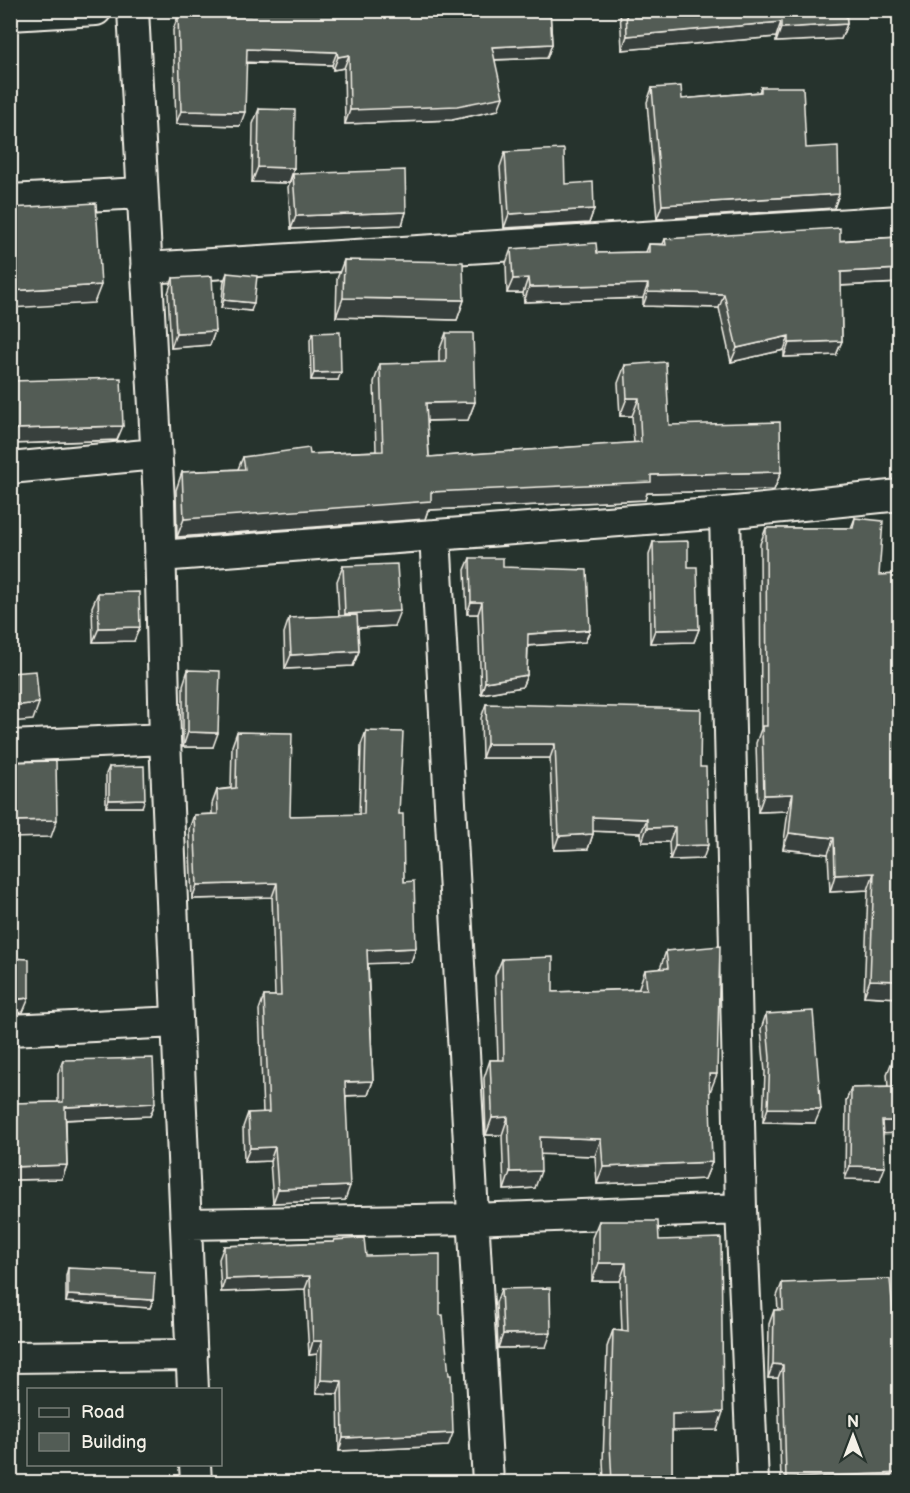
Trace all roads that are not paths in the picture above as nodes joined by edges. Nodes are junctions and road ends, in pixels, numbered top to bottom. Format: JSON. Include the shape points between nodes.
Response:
{"nodes":[{"id":1,"x":96,"y":10,"type":"edge"},
{"id":2,"x":133,"y":10,"type":"edge"},
{"id":3,"x":10,"y":15,"type":"edge"},
{"id":4,"x":141,"y":193,"type":"junction"},
{"id":5,"x":10,"y":200,"type":"edge"},
{"id":6,"x":900,"y":221,"type":"edge"},
{"id":7,"x":146,"y":268,"type":"junction"},
{"id":8,"x":156,"y":454,"type":"junction"},
{"id":9,"x":10,"y":468,"type":"edge"},
{"id":10,"x":900,"y":495,"type":"edge"},
{"id":11,"x":725,"y":513,"type":"junction"},
{"id":12,"x":435,"y":535,"type":"junction"},
{"id":13,"x":160,"y":556,"type":"junction"},
{"id":14,"x":165,"y":739,"type":"junction"},
{"id":15,"x":10,"y":746,"type":"edge"},
{"id":16,"x":177,"y":1022,"type":"junction"},
{"id":17,"x":10,"y":1030,"type":"edge"},
{"id":18,"x":741,"y":1209,"type":"junction"},
{"id":19,"x":472,"y":1219,"type":"junction"},
{"id":20,"x":186,"y":1224,"type":"junction"},
{"id":21,"x":192,"y":1355,"type":"junction"},
{"id":22,"x":10,"y":1357,"type":"edge"},
{"id":23,"x":193,"y":1388,"type":"edge"},
{"id":24,"x":195,"y":1466,"type":"edge"},
{"id":25,"x":196,"y":1482,"type":"edge"},
{"id":26,"x":488,"y":1482,"type":"edge"},
{"id":27,"x":753,"y":1482,"type":"edge"}],
"edges":[{"from":1,"to":3,"type":"street"},
{"from":2,"to":4,"type":"street"},
{"from":4,"to":5,"type":"street"},
{"from":4,"to":7,"type":"street"},
{"from":6,"to":7,"type":"street"},
{"from":7,"to":8,"type":"street"},
{"from":8,"to":9,"type":"street"},
{"from":8,"to":13,"type":"street"},
{"from":10,"to":11,"type":"street"},
{"from":11,"to":12,"type":"street"},
{"from":11,"to":18,"type":"street"},
{"from":12,"to":13,"type":"street"},
{"from":12,"to":19,"type":"street"},
{"from":13,"to":14,"type":"street"},
{"from":14,"to":15,"type":"street"},
{"from":14,"to":16,"type":"street"},
{"from":16,"to":17,"type":"street"},
{"from":16,"to":20,"type":"street"},
{"from":18,"to":19,"type":"street"},
{"from":18,"to":27,"type":"street"},
{"from":19,"to":20,"type":"street"},
{"from":19,"to":26,"type":"street"},
{"from":20,"to":21,"type":"street"},
{"from":21,"to":22,"type":"street"},
{"from":21,"to":23,"type":"street"},
{"from":24,"to":25,"type":"street"}]}
